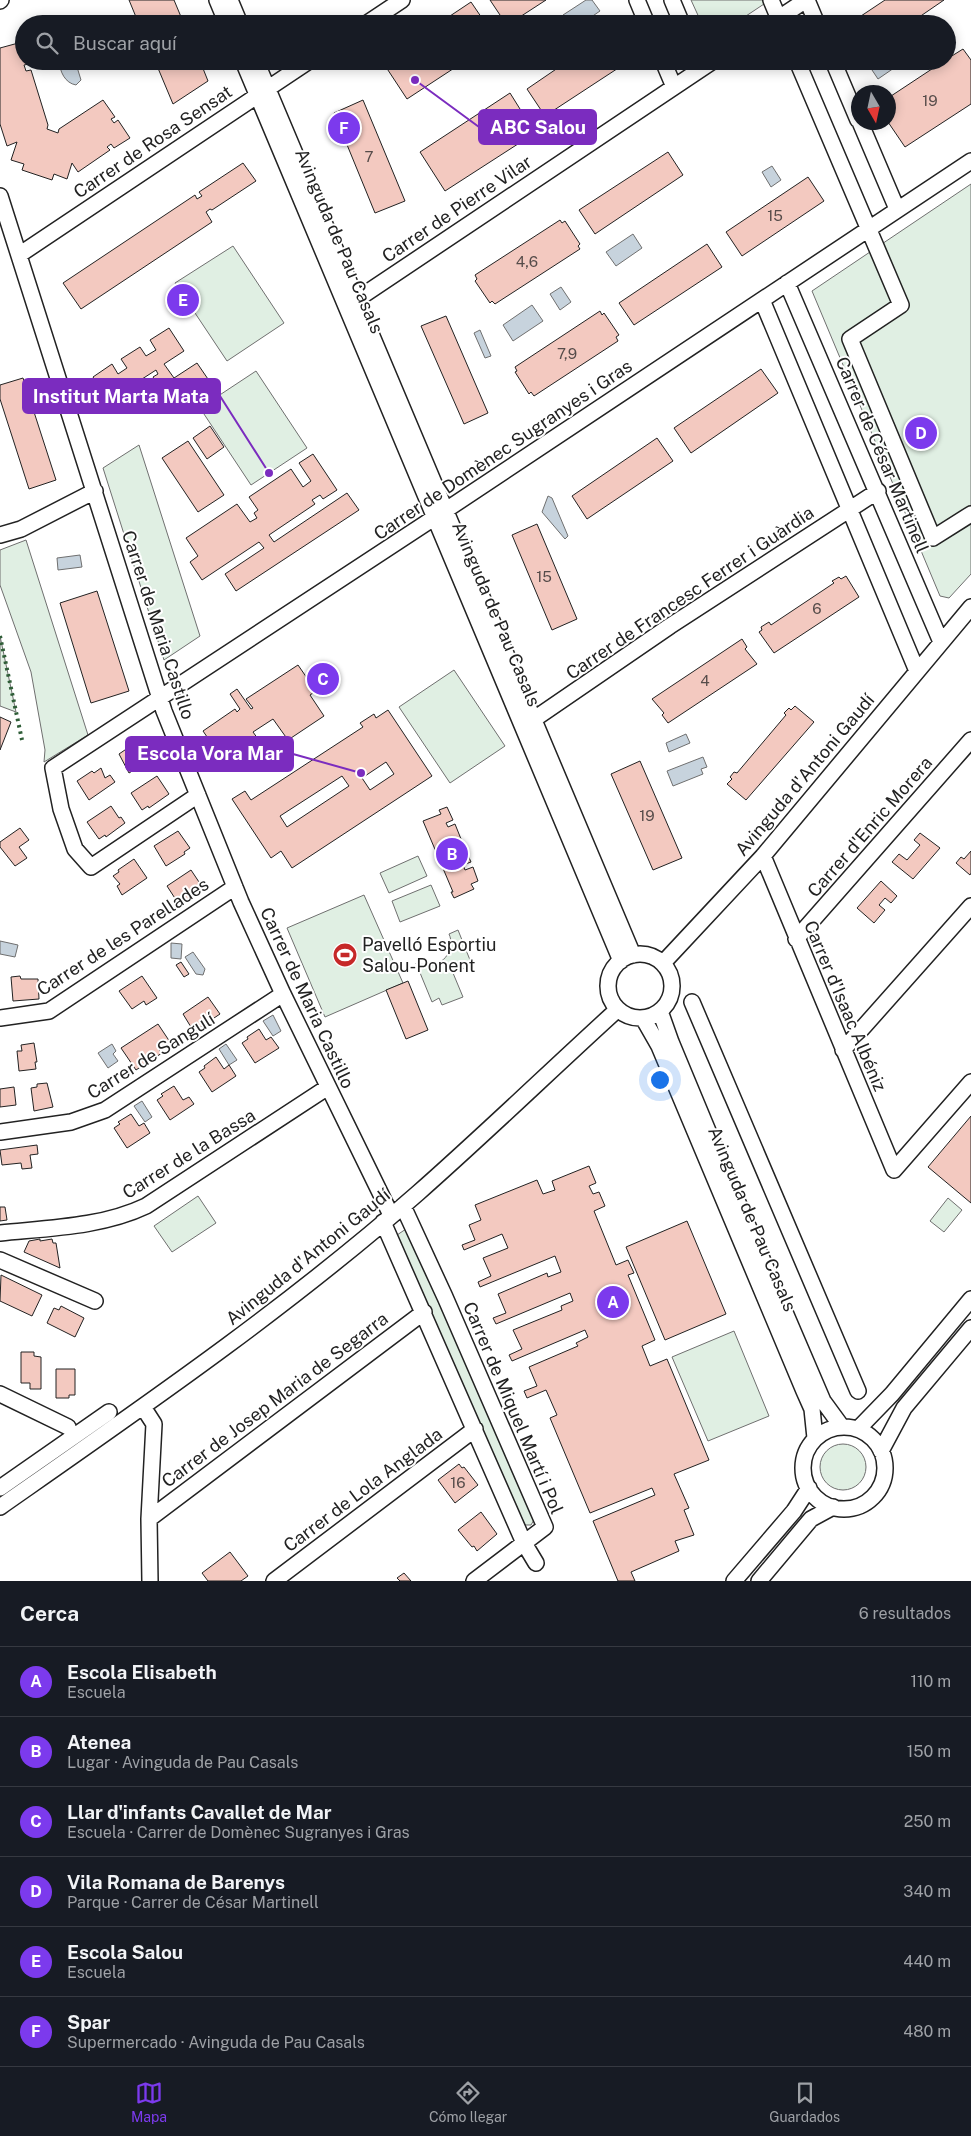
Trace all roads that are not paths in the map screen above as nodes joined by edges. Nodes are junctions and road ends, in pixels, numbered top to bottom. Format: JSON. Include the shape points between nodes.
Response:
{"nodes":[{"id":1,"x":217,"y":0,"type":"edge"},
{"id":2,"x":230,"y":0,"type":"edge"},
{"id":3,"x":402,"y":0,"type":"edge"},
{"id":4,"x":637,"y":0,"type":"edge"},
{"id":5,"x":672,"y":0,"type":"edge"},
{"id":6,"x":771,"y":0,"type":"edge"},
{"id":7,"x":806,"y":0,"type":"edge"},
{"id":8,"x":223,"y":15,"type":"edge"},
{"id":9,"x":236,"y":15,"type":"edge"},
{"id":10,"x":380,"y":15,"type":"edge"},
{"id":11,"x":643,"y":15,"type":"edge"},
{"id":12,"x":678,"y":15,"type":"edge"},
{"id":13,"x":774,"y":15,"type":"edge"},
{"id":14,"x":786,"y":15,"type":"edge"},
{"id":15,"x":813,"y":15,"type":"edge"},
{"id":16,"x":249,"y":70,"type":"edge"},
{"id":17,"x":258,"y":70,"type":"edge"},
{"id":18,"x":295,"y":70,"type":"edge"},
{"id":19,"x":667,"y":70,"type":"edge"},
{"id":20,"x":696,"y":70,"type":"edge"},
{"id":21,"x":801,"y":70,"type":"edge"},
{"id":22,"x":837,"y":70,"type":"edge"},
{"id":23,"x":674,"y":87,"type":"junction"},
{"id":24,"x":262,"y":92,"type":"junction"},
{"id":25,"x":851,"y":103,"type":"edge"},
{"id":26,"x":863,"y":130,"type":"edge"},
{"id":27,"x":971,"y":160,"type":"edge"},
{"id":28,"x":1,"y":205,"type":"edge"},
{"id":29,"x":897,"y":209,"type":"junction"},
{"id":30,"x":869,"y":228,"type":"junction"},
{"id":31,"x":19,"y":255,"type":"junction"},
{"id":32,"x":787,"y":283,"type":"junction"},
{"id":33,"x":762,"y":300,"type":"junction"},
{"id":34,"x":352,"y":302,"type":"junction"},
{"id":35,"x":94,"y":491,"type":"junction"},
{"id":36,"x":878,"y":491,"type":"junction"},
{"id":37,"x":850,"y":509,"type":"junction"},
{"id":38,"x":440,"y":514,"type":"junction"},
{"id":39,"x":971,"y":514,"type":"edge"},
{"id":40,"x":0,"y":535,"type":"edge"},
{"id":41,"x":971,"y":607,"type":"edge"},
{"id":42,"x":941,"y":642,"type":"junction"},
{"id":43,"x":917,"y":671,"type":"junction"},
{"id":44,"x":161,"y":698,"type":"junction"},
{"id":45,"x":529,"y":723,"type":"junction"},
{"id":46,"x":971,"y":740,"type":"edge"},
{"id":47,"x":53,"y":768,"type":"junction"},
{"id":48,"x":42,"y":779,"type":"dead end"},
{"id":49,"x":198,"y":795,"type":"junction"},
{"id":50,"x":763,"y":856,"type":"junction"},
{"id":51,"x":235,"y":887,"type":"junction"},
{"id":52,"x":971,"y":906,"type":"edge"},
{"id":53,"x":787,"y":916,"type":"junction"},
{"id":54,"x":810,"y":923,"type":"junction"},
{"id":55,"x":796,"y":939,"type":"junction"},
{"id":56,"x":627,"y":958,"type":"junction"},
{"id":57,"x":663,"y":963,"type":"junction"},
{"id":58,"x":283,"y":994,"type":"junction"},
{"id":59,"x":692,"y":1002,"type":"dead end"},
{"id":60,"x":618,"y":1009,"type":"junction"},
{"id":61,"x":660,"y":1011,"type":"junction"},
{"id":62,"x":0,"y":1018,"type":"edge"},
{"id":63,"x":643,"y":1018,"type":"junction"},
{"id":64,"x":843,"y":1050,"type":"junction"},
{"id":65,"x":971,"y":1082,"type":"edge"},
{"id":66,"x":328,"y":1087,"type":"junction"},
{"id":67,"x":0,"y":1132,"type":"edge"},
{"id":68,"x":392,"y":1214,"type":"junction"},
{"id":69,"x":0,"y":1233,"type":"edge"},
{"id":70,"x":0,"y":1260,"type":"edge"},
{"id":71,"x":971,"y":1299,"type":"edge"},
{"id":72,"x":95,"y":1301,"type":"dead end"},
{"id":73,"x":424,"y":1312,"type":"junction"},
{"id":74,"x":971,"y":1328,"type":"edge"},
{"id":75,"x":858,"y":1392,"type":"dead end"},
{"id":76,"x":0,"y":1394,"type":"edge"},
{"id":77,"x":143,"y":1407,"type":"junction"},
{"id":78,"x":109,"y":1412,"type":"dead end"},
{"id":79,"x":68,"y":1427,"type":"dead end"},
{"id":80,"x":842,"y":1427,"type":"junction"},
{"id":81,"x":475,"y":1429,"type":"junction"},
{"id":82,"x":858,"y":1429,"type":"junction"},
{"id":83,"x":815,"y":1438,"type":"junction"},
{"id":84,"x":882,"y":1451,"type":"junction"},
{"id":85,"x":150,"y":1486,"type":"junction"},
{"id":86,"x":0,"y":1488,"type":"edge"},
{"id":87,"x":808,"y":1488,"type":"junction"},
{"id":88,"x":179,"y":1497,"type":"junction"},
{"id":89,"x":0,"y":1507,"type":"edge"},
{"id":90,"x":833,"y":1507,"type":"junction"},
{"id":91,"x":149,"y":1519,"type":"junction"},
{"id":92,"x":524,"y":1543,"type":"junction"},
{"id":93,"x":536,"y":1564,"type":"dead end"},
{"id":94,"x":150,"y":1581,"type":"edge"},
{"id":95,"x":274,"y":1581,"type":"edge"},
{"id":96,"x":474,"y":1581,"type":"edge"},
{"id":97,"x":734,"y":1581,"type":"edge"},
{"id":98,"x":759,"y":1581,"type":"edge"}],
"edges":[{"from":1,"to":8,"type":"street"},
{"from":2,"to":9,"type":"street"},
{"from":3,"to":10,"type":"street"},
{"from":4,"to":11,"type":"street"},
{"from":5,"to":12,"type":"street"},
{"from":6,"to":13,"type":"street"},
{"from":7,"to":14,"type":"street"},
{"from":7,"to":15,"type":"street"},
{"from":16,"to":24,"type":"street","name":"Avinguda de Pau Casals"},
{"from":17,"to":24,"type":"street","name":"Avinguda de Pau Casals"},
{"from":18,"to":24,"type":"street","name":"Carrer de Rosa Sensat"},
{"from":19,"to":23,"type":"street"},
{"from":20,"to":23,"type":"street","name":"Carrer de Pierre Vilar"},
{"from":21,"to":30,"type":"street"},
{"from":22,"to":25,"type":"street"},
{"from":23,"to":34,"type":"street","name":"Carrer de Pierre Vilar"},
{"from":24,"to":31,"type":"street","name":"Carrer de Rosa Sensat"},
{"from":24,"to":34,"type":"street","name":"Avinguda de Pau Casals"},
{"from":26,"to":29,"type":"street"},
{"from":27,"to":29,"type":"street","name":"Carrer de Domènec Sugranyes i Gras"},
{"from":28,"to":31,"type":"street","name":"Carrer de Maria Castillo"},
{"from":29,"to":30,"type":"street","name":"Carrer de Domènec Sugranyes i Gras"},
{"from":30,"to":32,"type":"street","name":"Carrer de Domènec Sugranyes i Gras"},
{"from":30,"to":39,"type":"street","via":[[901,305],[850,339],[933,538]]},
{"from":31,"to":35,"type":"street","name":"Carrer de Maria Castillo"},
{"from":32,"to":33,"type":"street","name":"Carrer de Domènec Sugranyes i Gras"},
{"from":32,"to":36,"type":"street","name":"Carrer de César Martinell"},
{"from":33,"to":37,"type":"street"},
{"from":33,"to":38,"type":"street","name":"Carrer de Domènec Sugranyes i Gras"},
{"from":34,"to":38,"type":"street","name":"Avinguda de Pau Casals"},
{"from":35,"to":40,"type":"street","via":[[21,530]]},
{"from":35,"to":44,"type":"street","name":"Carrer de Maria Castillo"},
{"from":36,"to":37,"type":"street","name":"Carrer de Francesc Ferrer i Guàrdia"},
{"from":36,"to":42,"type":"street","name":"Carrer de César Martinell"},
{"from":37,"to":43,"type":"street"},
{"from":37,"to":45,"type":"street","name":"Carrer de Francesc Ferrer i Guàrdia"},
{"from":38,"to":44,"type":"street","name":"Carrer de Domènec Sugranyes i Gras"},
{"from":38,"to":45,"type":"street","name":"Avinguda de Pau Casals"},
{"from":41,"to":42,"type":"street","name":"Avinguda d'Antoni Gaudí"},
{"from":42,"to":43,"type":"street","name":"Avinguda d'Antoni Gaudí"},
{"from":43,"to":50,"type":"street","name":"Avinguda d'Antoni Gaudí"},
{"from":44,"to":47,"type":"street","name":"Carrer de Domènec Sugranyes i Gras"},
{"from":44,"to":49,"type":"street","name":"Carrer de Maria Castillo"},
{"from":45,"to":56,"type":"street","name":"Avinguda de Pau Casals"},
{"from":46,"to":54,"type":"street","name":"Carrer d'Enric Morera"},
{"from":47,"to":48,"type":"street","name":"Carrer de Domènec Sugranyes i Gras"},
{"from":47,"to":49,"type":"street","via":[[61,809],[75,849],[91,867]]},
{"from":49,"to":51,"type":"street","name":"Carrer de Maria Castillo"},
{"from":50,"to":53,"type":"street","name":"Carrer d'Isaac Albéniz"},
{"from":50,"to":57,"type":"street","name":"Avinguda d'Antoni Gaudí"},
{"from":51,"to":58,"type":"street","name":"Carrer de Maria Castillo"},
{"from":51,"to":62,"type":"street","name":"Carrer de les Parellades","via":[[49,1011]]},
{"from":52,"to":64,"type":"street"},
{"from":53,"to":54,"type":"street"},
{"from":53,"to":55,"type":"street","name":"Carrer d'Isaac Albéniz"},
{"from":54,"to":55,"type":"street","name":"Carrer d'Enric Morera"},
{"from":55,"to":64,"type":"street","name":"Carrer d'Isaac Albéniz"},
{"from":56,"to":57,"type":"street","via":[[652,956]]},
{"from":56,"to":60,"type":"street","via":[[613,970],[609,981],[611,999]]},
{"from":57,"to":61,"type":"street","via":[[670,973],[672,985],[668,1002]]},
{"from":58,"to":66,"type":"street","name":"Carrer de Maria Castillo"},
{"from":58,"to":67,"type":"street","name":"Carrer de Sangulí","via":[[105,1110],[71,1122]]},
{"from":59,"to":75,"type":"street"},
{"from":60,"to":63,"type":"street"},
{"from":60,"to":68,"type":"street","name":"Avinguda d'Antoni Gaudí"},
{"from":61,"to":63,"type":"street"},
{"from":61,"to":80,"type":"street","name":"Avinguda de Pau Casals","via":[[823,1401]]},
{"from":63,"to":83,"type":"street","name":"Avinguda de Pau Casals","via":[[659,1046],[812,1409]]},
{"from":64,"to":65,"type":"street","name":"Carrer d'Isaac Albéniz","via":[[894,1170]]},
{"from":66,"to":68,"type":"street","name":"Carrer de Maria Castillo"},
{"from":66,"to":69,"type":"street","name":"Carrer de la Bassa","via":[[128,1215],[76,1225]]},
{"from":68,"to":73,"type":"street"},
{"from":68,"to":77,"type":"street","name":"Avinguda d'Antoni Gaudí","via":[[245,1332]]},
{"from":68,"to":92,"type":"street","name":"Carrer de Miquel Martí i Pol","via":[[445,1297],[545,1527]]},
{"from":70,"to":72,"type":"street"},
{"from":71,"to":82,"type":"street","via":[[892,1394]]},
{"from":73,"to":81,"type":"street"},
{"from":73,"to":88,"type":"street","name":"Carrer de Josep Maria de Segarra"},
{"from":74,"to":84,"type":"street","via":[[904,1408]]},
{"from":76,"to":79,"type":"street"},
{"from":77,"to":85,"type":"street","via":[[154,1424]]},
{"from":77,"to":89,"type":"street","name":"Avinguda d'Antoni Gaudí"},
{"from":78,"to":86,"type":"street"},
{"from":80,"to":82,"type":"street"},
{"from":80,"to":83,"type":"street","via":[[828,1430]]},
{"from":81,"to":92,"type":"street"},
{"from":81,"to":95,"type":"street","name":"Carrer de Lola Anglada"},
{"from":82,"to":84,"type":"street","via":[[872,1438]]},
{"from":83,"to":87,"type":"street","via":[[804,1459],[803,1471]]},
{"from":84,"to":90,"type":"street","via":[[884,1477],[875,1494],[865,1503],[853,1507]]},
{"from":85,"to":88,"type":"street"},
{"from":85,"to":91,"type":"street"},
{"from":87,"to":90,"type":"street","via":[[819,1500]]},
{"from":87,"to":97,"type":"street","via":[[794,1511]]},
{"from":88,"to":91,"type":"street","name":"Carrer de Josep Maria de Segarra"},
{"from":90,"to":98,"type":"street","via":[[811,1519]]},
{"from":91,"to":94,"type":"street"},
{"from":92,"to":93,"type":"street"},
{"from":92,"to":96,"type":"street"}]}
